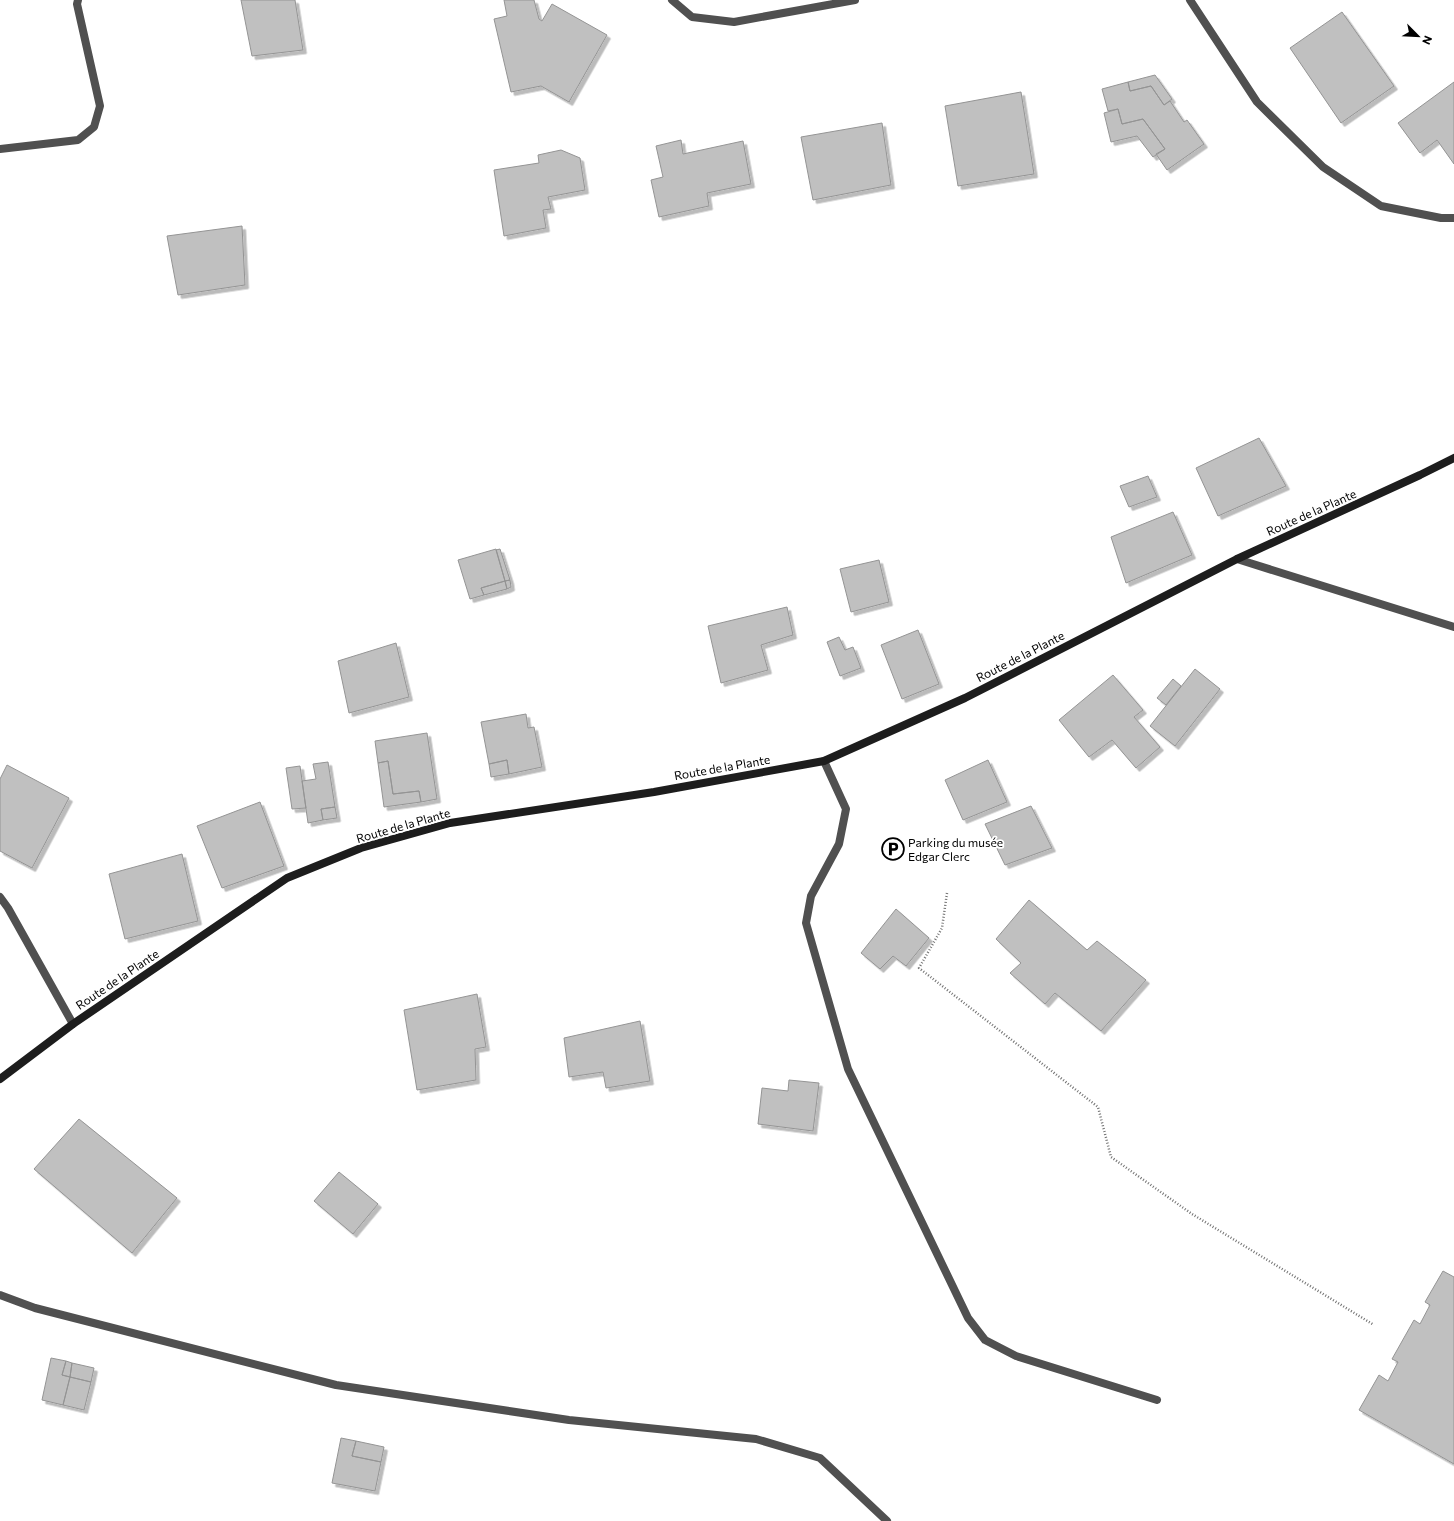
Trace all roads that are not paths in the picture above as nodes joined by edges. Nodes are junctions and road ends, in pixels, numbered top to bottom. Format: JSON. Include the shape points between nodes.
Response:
{"nodes":[{"id":1,"x":78,"y":0,"type":"edge"},
{"id":2,"x":672,"y":0,"type":"edge"},
{"id":3,"x":855,"y":0,"type":"edge"},
{"id":4,"x":1190,"y":0,"type":"edge"},
{"id":5,"x":0,"y":149,"type":"edge"},
{"id":6,"x":1454,"y":218,"type":"edge"},
{"id":7,"x":1454,"y":458,"type":"edge"},
{"id":8,"x":1237,"y":559,"type":"junction"},
{"id":9,"x":1454,"y":627,"type":"edge"},
{"id":10,"x":824,"y":761,"type":"junction"},
{"id":11,"x":0,"y":897,"type":"edge"},
{"id":12,"x":73,"y":1024,"type":"junction"},
{"id":13,"x":0,"y":1079,"type":"edge"},
{"id":14,"x":0,"y":1295,"type":"edge"},
{"id":15,"x":1157,"y":1400,"type":"dead end"},
{"id":16,"x":887,"y":1521,"type":"edge"}],
"edges":[{"from":1,"to":5,"type":"street","via":[[100,106],[94,127],[78,140]]},
{"from":2,"to":3,"type":"street","via":[[692,17],[734,22]]},
{"from":4,"to":6,"type":"street","via":[[1257,102],[1323,167],[1381,206],[1441,218]]},
{"from":7,"to":8,"type":"main road","name":"Route de la Plante"},
{"from":8,"to":9,"type":"street"},
{"from":8,"to":10,"type":"main road","name":"Route de la Plante","via":[[965,698]]},
{"from":10,"to":12,"type":"main road","name":"Route de la Plante","via":[[654,792],[450,823],[361,848],[287,878]]},
{"from":10,"to":15,"type":"street","via":[[846,809],[839,844],[811,896],[806,923],[848,1069],[968,1318],[985,1340],[1016,1356]]},
{"from":11,"to":12,"type":"street"},
{"from":12,"to":13,"type":"main road","name":"Route de la Plante"},
{"from":14,"to":16,"type":"street","via":[[35,1308],[336,1385],[569,1420],[756,1439],[820,1458]]}]}
